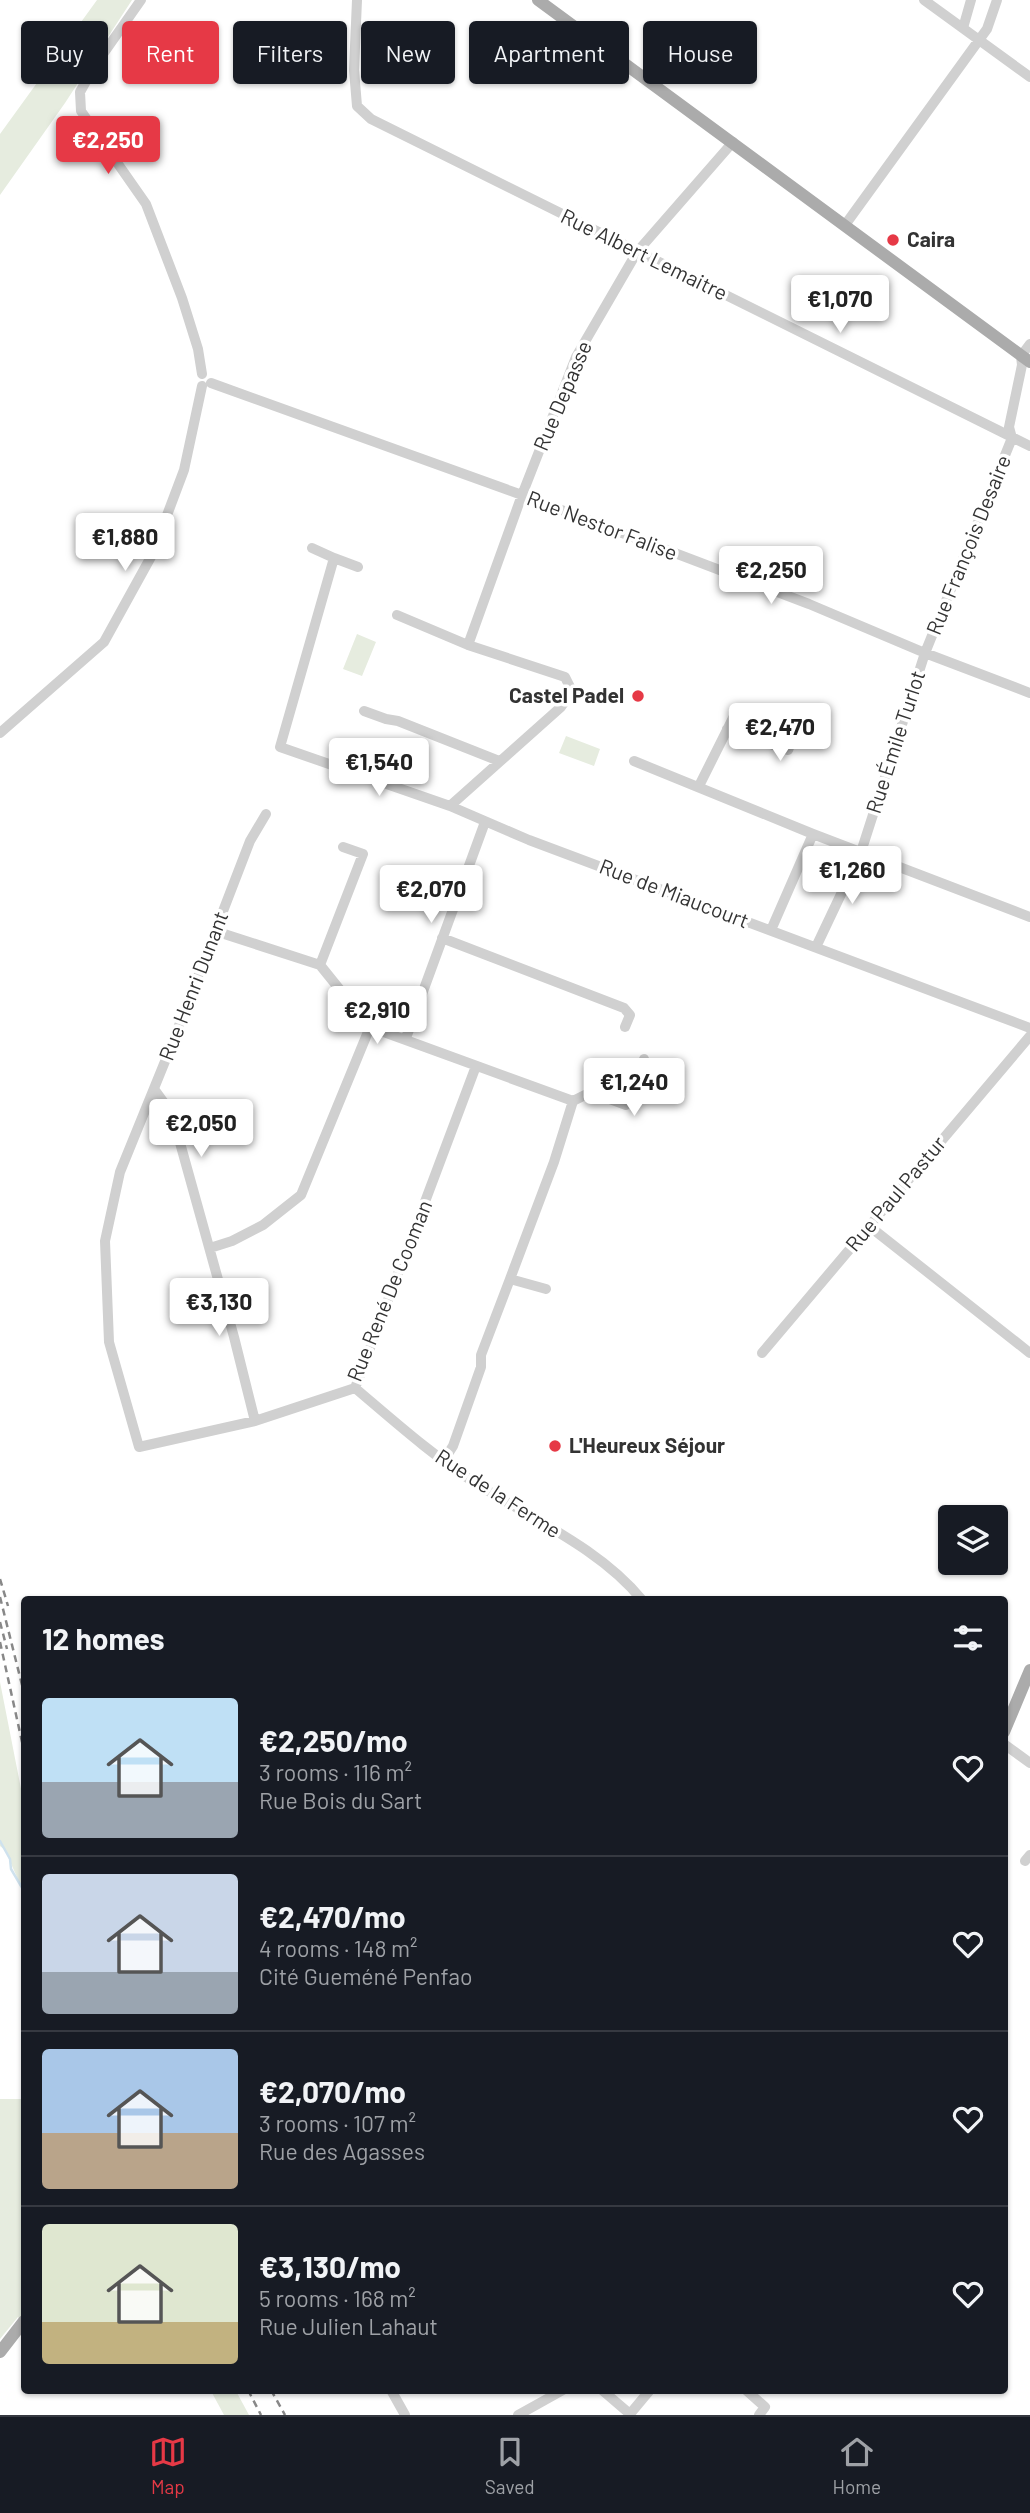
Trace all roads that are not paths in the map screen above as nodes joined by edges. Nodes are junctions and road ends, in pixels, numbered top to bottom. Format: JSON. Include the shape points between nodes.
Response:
{"nodes":[{"id":1,"x":141,"y":0,"type":"edge"},
{"id":2,"x":357,"y":0,"type":"edge"},
{"id":3,"x":538,"y":0,"type":"edge"},
{"id":4,"x":924,"y":0,"type":"edge"},
{"id":5,"x":971,"y":0,"type":"edge"},
{"id":6,"x":997,"y":0,"type":"edge"},
{"id":7,"x":963,"y":28,"type":"junction"},
{"id":8,"x":979,"y":40,"type":"junction"},
{"id":9,"x":1030,"y":77,"type":"edge"},
{"id":10,"x":733,"y":142,"type":"junction"},
{"id":11,"x":845,"y":225,"type":"junction"},
{"id":12,"x":637,"y":252,"type":"junction"},
{"id":13,"x":1030,"y":344,"type":"edge"},
{"id":14,"x":1026,"y":359,"type":"edge"},
{"id":15,"x":206,"y":384,"type":"junction"},
{"id":16,"x":1012,"y":438,"type":"junction"},
{"id":17,"x":1030,"y":446,"type":"edge"},
{"id":18,"x":522,"y":495,"type":"junction"},
{"id":19,"x":312,"y":548,"type":"dead end"},
{"id":20,"x":334,"y":558,"type":"junction"},
{"id":21,"x":359,"y":567,"type":"dead end"},
{"id":22,"x":397,"y":615,"type":"dead end"},
{"id":23,"x":468,"y":645,"type":"junction"},
{"id":24,"x":925,"y":653,"type":"junction"},
{"id":25,"x":1030,"y":693,"type":"edge"},
{"id":26,"x":737,"y":710,"type":"dead end"},
{"id":27,"x":364,"y":711,"type":"dead end"},
{"id":28,"x":801,"y":718,"type":"dead end"},
{"id":29,"x":727,"y":729,"type":"junction"},
{"id":30,"x":0,"y":733,"type":"edge"},
{"id":31,"x":499,"y":761,"type":"junction"},
{"id":32,"x":634,"y":761,"type":"dead end"},
{"id":33,"x":699,"y":786,"type":"junction"},
{"id":34,"x":450,"y":806,"type":"junction"},
{"id":35,"x":266,"y":814,"type":"dead end"},
{"id":36,"x":485,"y":822,"type":"junction"},
{"id":37,"x":813,"y":834,"type":"junction"},
{"id":38,"x":343,"y":847,"type":"dead end"},
{"id":39,"x":861,"y":852,"type":"junction"},
{"id":40,"x":1030,"y":917,"type":"edge"},
{"id":41,"x":771,"y":930,"type":"junction"},
{"id":42,"x":215,"y":931,"type":"junction"},
{"id":43,"x":442,"y":938,"type":"junction"},
{"id":44,"x":816,"y":947,"type":"junction"},
{"id":45,"x":320,"y":965,"type":"junction"},
{"id":46,"x":370,"y":1027,"type":"junction"},
{"id":47,"x":625,"y":1027,"type":"dead end"},
{"id":48,"x":1030,"y":1028,"type":"edge"},
{"id":49,"x":1030,"y":1036,"type":"edge"},
{"id":50,"x":406,"y":1038,"type":"junction"},
{"id":51,"x":644,"y":1059,"type":"dead end"},
{"id":52,"x":477,"y":1066,"type":"junction"},
{"id":53,"x":154,"y":1089,"type":"junction"},
{"id":54,"x":573,"y":1101,"type":"junction"},
{"id":55,"x":869,"y":1226,"type":"junction"},
{"id":56,"x":210,"y":1248,"type":"junction"},
{"id":57,"x":510,"y":1279,"type":"junction"},
{"id":58,"x":546,"y":1289,"type":"dead end"},
{"id":59,"x":762,"y":1353,"type":"dead end"},
{"id":60,"x":1030,"y":1353,"type":"edge"},
{"id":61,"x":355,"y":1388,"type":"junction"},
{"id":62,"x":255,"y":1421,"type":"junction"},
{"id":63,"x":139,"y":1447,"type":"joint"},
{"id":64,"x":444,"y":1460,"type":"junction"},
{"id":65,"x":638,"y":1596,"type":"edge"},
{"id":66,"x":1030,"y":1670,"type":"edge"},
{"id":67,"x":1008,"y":1722,"type":"edge"},
{"id":68,"x":1008,"y":1747,"type":"edge"},
{"id":69,"x":1030,"y":1763,"type":"edge"},
{"id":70,"x":21,"y":2325,"type":"edge"},
{"id":71,"x":0,"y":2352,"type":"edge"},
{"id":72,"x":393,"y":2394,"type":"edge"},
{"id":73,"x":556,"y":2394,"type":"edge"},
{"id":74,"x":610,"y":2394,"type":"edge"},
{"id":75,"x":647,"y":2394,"type":"edge"},
{"id":76,"x":750,"y":2394,"type":"edge"},
{"id":77,"x":630,"y":2414,"type":"edge"},
{"id":78,"x":405,"y":2415,"type":"edge"},
{"id":79,"x":518,"y":2415,"type":"edge"},
{"id":80,"x":759,"y":2415,"type":"edge"}],
"edges":[{"from":1,"to":15,"type":"street","via":[[80,92],[81,111],[146,204],[182,298],[202,374],[209,374]]},
{"from":2,"to":12,"type":"street","name":"Rue Albert Lemaitre","via":[[354,70],[357,106],[364,113]]},
{"from":3,"to":10,"type":"main road"},
{"from":4,"to":7,"type":"street"},
{"from":5,"to":7,"type":"street"},
{"from":6,"to":8,"type":"street"},
{"from":7,"to":8,"type":"street"},
{"from":8,"to":9,"type":"street"},
{"from":8,"to":11,"type":"street"},
{"from":10,"to":11,"type":"main road"},
{"from":10,"to":12,"type":"street","name":"Rue Depasse"},
{"from":11,"to":14,"type":"main road"},
{"from":12,"to":16,"type":"street","name":"Rue Albert Lemaitre"},
{"from":12,"to":18,"type":"street","name":"Rue Depasse","via":[[576,357]]},
{"from":13,"to":14,"type":"street"},
{"from":14,"to":16,"type":"street","name":"Rue François Desaire","via":[[1009,427]]},
{"from":15,"to":18,"type":"street","name":"Rue Nestor Falise"},
{"from":15,"to":30,"type":"street","via":[[184,470],[157,543],[104,642]]},
{"from":16,"to":17,"type":"street","name":"Rue Albert Lemaitre"},
{"from":16,"to":24,"type":"street","name":"Rue François Desaire"},
{"from":18,"to":23,"type":"street","name":"Rue Depasse"},
{"from":18,"to":24,"type":"street","name":"Rue Nestor Falise"},
{"from":19,"to":20,"type":"street"},
{"from":20,"to":21,"type":"street"},
{"from":20,"to":34,"type":"street","name":"Rue de Miaucourt","via":[[281,747]]},
{"from":22,"to":23,"type":"street"},
{"from":23,"to":31,"type":"street","via":[[565,677],[572,691],[561,707]]},
{"from":24,"to":25,"type":"street","name":"Rue Nestor Falise"},
{"from":24,"to":39,"type":"street","name":"Rue Émile Turlot"},
{"from":26,"to":29,"type":"street"},
{"from":27,"to":31,"type":"street"},
{"from":28,"to":29,"type":"street","via":[[788,750]]},
{"from":29,"to":33,"type":"street"},
{"from":31,"to":34,"type":"street"},
{"from":32,"to":33,"type":"street"},
{"from":33,"to":37,"type":"street"},
{"from":34,"to":36,"type":"street","name":"Rue de Miaucourt"},
{"from":35,"to":42,"type":"street","name":"Rue Henri Dunant","via":[[250,841]]},
{"from":36,"to":41,"type":"street","name":"Rue de Miaucourt"},
{"from":36,"to":43,"type":"street"},
{"from":37,"to":39,"type":"street"},
{"from":37,"to":41,"type":"street"},
{"from":38,"to":45,"type":"street","via":[[363,854]]},
{"from":39,"to":40,"type":"street"},
{"from":39,"to":44,"type":"street","name":"Rue Émile Turlot"},
{"from":41,"to":44,"type":"street","name":"Rue de Miaucourt"},
{"from":42,"to":45,"type":"street"},
{"from":42,"to":53,"type":"street","name":"Rue Henri Dunant"},
{"from":43,"to":47,"type":"street","via":[[624,1009],[630,1015]]},
{"from":43,"to":50,"type":"street"},
{"from":44,"to":48,"type":"street","name":"Rue de Miaucourt"},
{"from":45,"to":46,"type":"street"},
{"from":46,"to":50,"type":"street"},
{"from":46,"to":56,"type":"street","via":[[301,1195],[263,1225]]},
{"from":49,"to":55,"type":"street","name":"Rue Paul Pastur"},
{"from":50,"to":52,"type":"street"},
{"from":51,"to":54,"type":"street","via":[[626,1105],[591,1092]]},
{"from":52,"to":54,"type":"street"},
{"from":52,"to":61,"type":"street","name":"Rue René De Cooman"},
{"from":53,"to":56,"type":"street","via":[[172,1114]]},
{"from":53,"to":63,"type":"street","name":"Rue Henri Dunant","via":[[120,1172],[105,1241],[109,1342]]},
{"from":54,"to":57,"type":"street"},
{"from":55,"to":59,"type":"street","name":"Rue Paul Pastur"},
{"from":55,"to":60,"type":"street"},
{"from":56,"to":62,"type":"street"},
{"from":57,"to":58,"type":"street"},
{"from":57,"to":64,"type":"street","via":[[453,1446]]},
{"from":61,"to":62,"type":"street","name":"Rue René De Cooman"},
{"from":61,"to":64,"type":"street","name":"Rue de la Ferme"},
{"from":62,"to":63,"type":"street","name":"Rue René De Cooman"},
{"from":64,"to":65,"type":"street","name":"Rue de la Ferme","via":[[599,1560]]},
{"from":66,"to":67,"type":"main road"},
{"from":68,"to":69,"type":"street"},
{"from":70,"to":71,"type":"main road"},
{"from":72,"to":78,"type":"street"},
{"from":73,"to":79,"type":"street"},
{"from":74,"to":77,"type":"street"},
{"from":75,"to":77,"type":"street"},
{"from":76,"to":80,"type":"street","via":[[765,2407]]}]}
